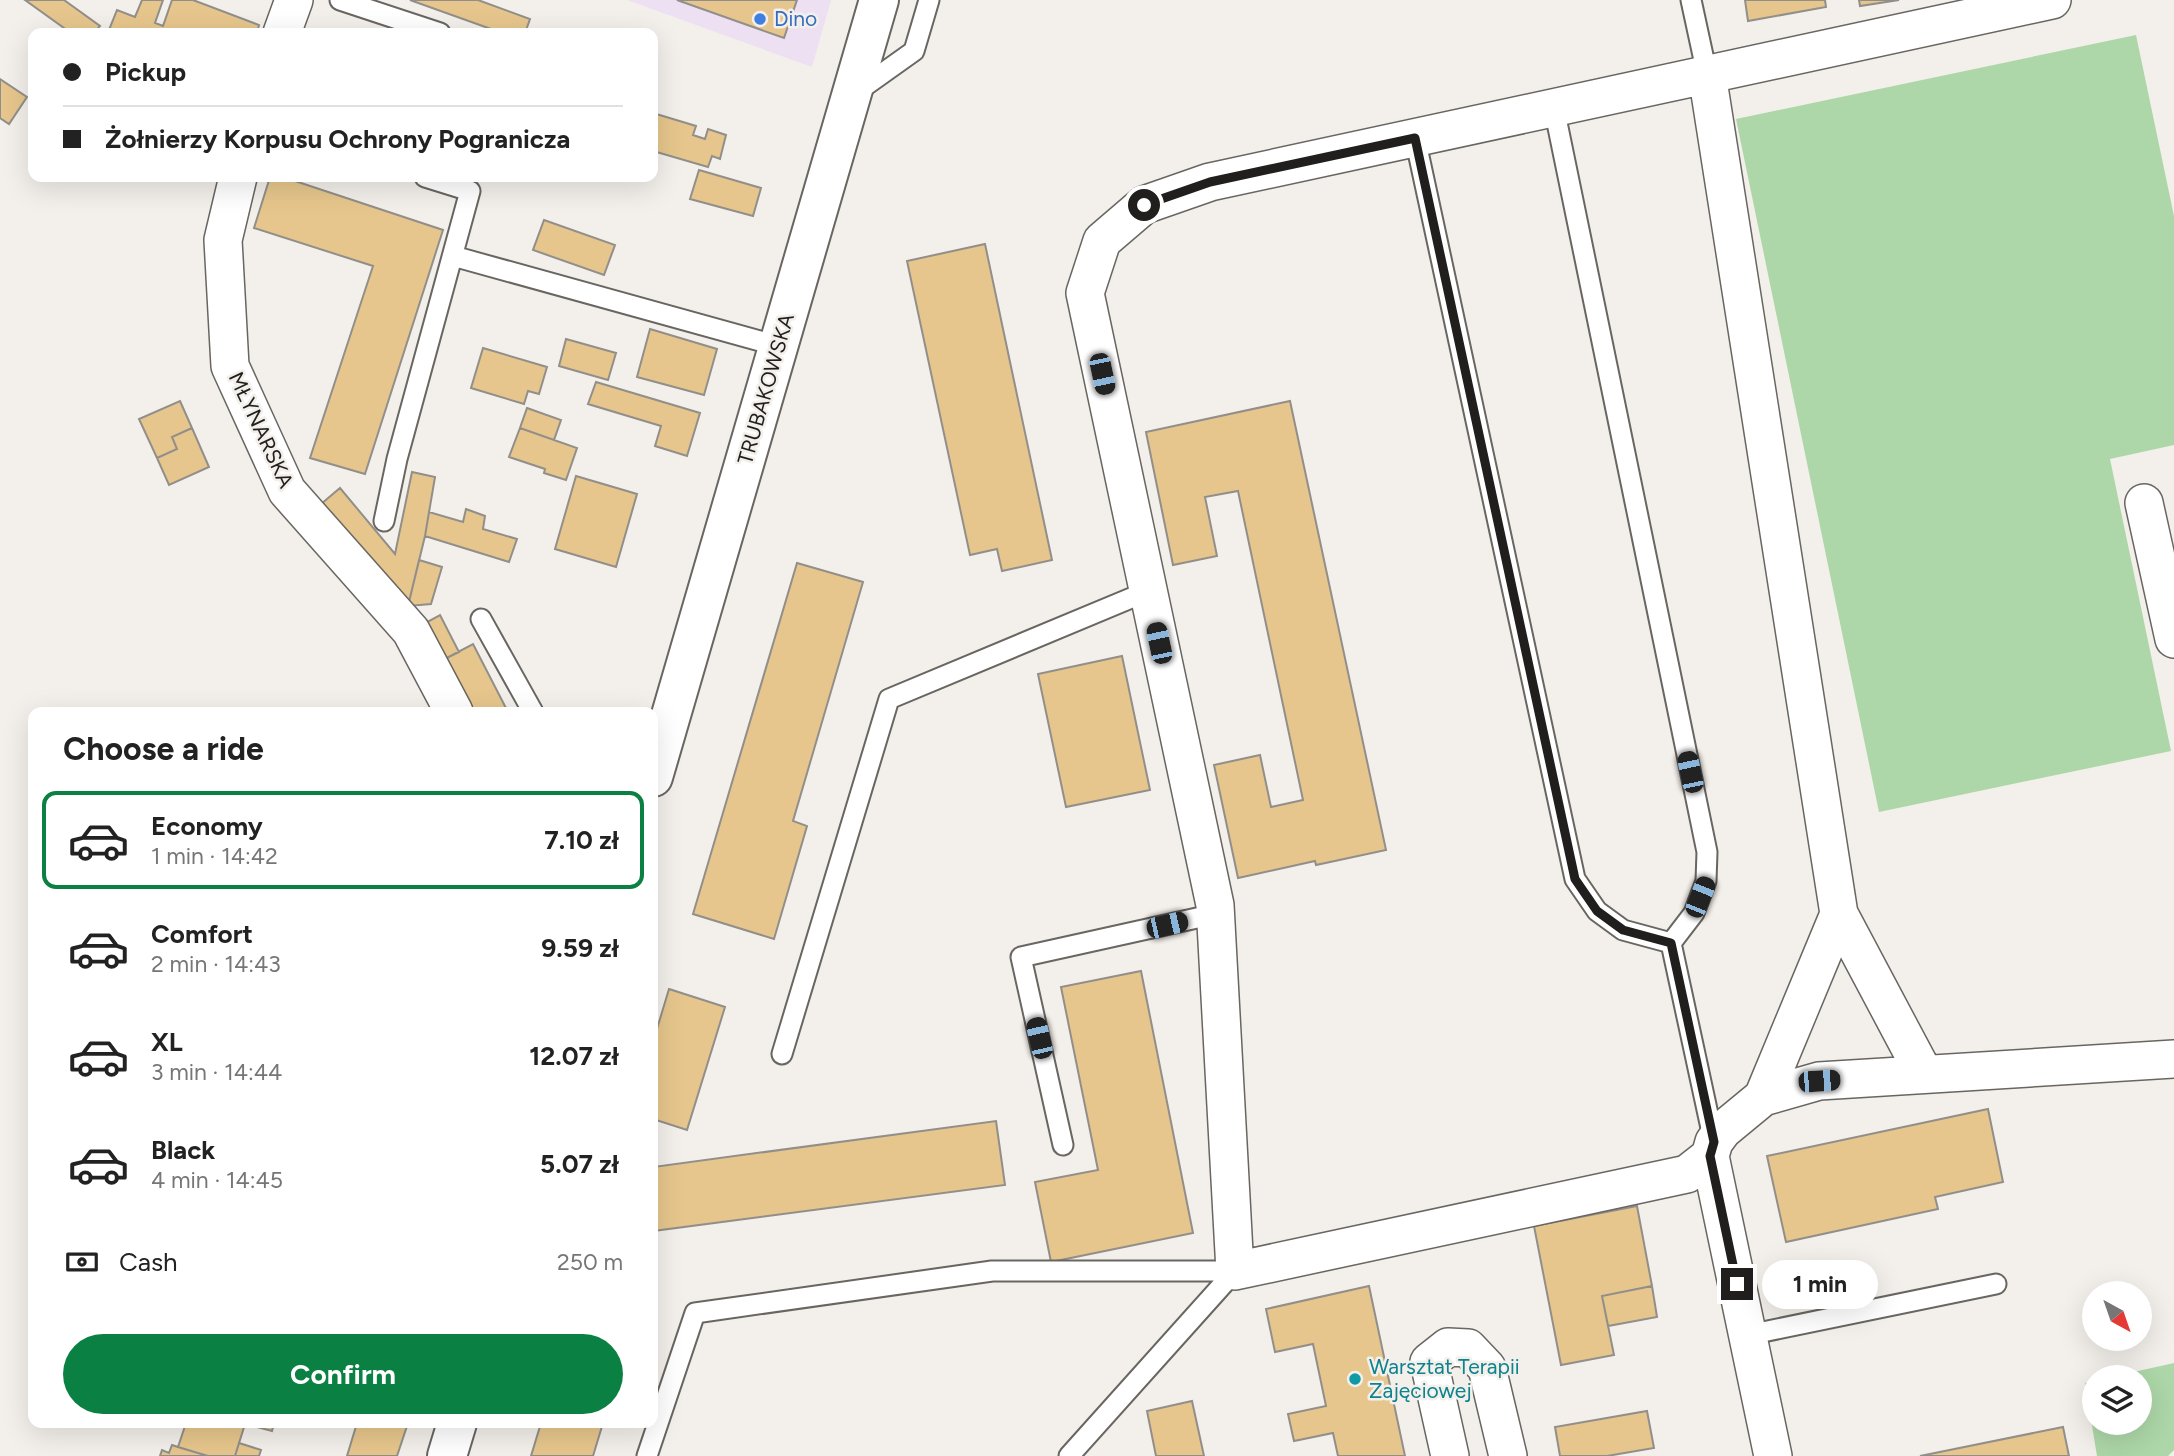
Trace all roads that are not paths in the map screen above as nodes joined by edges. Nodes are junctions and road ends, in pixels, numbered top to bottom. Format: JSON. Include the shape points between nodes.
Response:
{"nodes":[{"id":1,"x":294,"y":0,"type":"edge"},
{"id":2,"x":340,"y":0,"type":"edge"},
{"id":3,"x":879,"y":0,"type":"edge"},
{"id":4,"x":929,"y":0,"type":"edge"},
{"id":5,"x":1691,"y":0,"type":"edge"},
{"id":6,"x":2052,"y":0,"type":"edge"},
{"id":7,"x":284,"y":28,"type":"edge"},
{"id":8,"x":425,"y":28,"type":"edge"},
{"id":9,"x":1707,"y":74,"type":"junction"},
{"id":10,"x":851,"y":96,"type":"junction"},
{"id":11,"x":1554,"y":108,"type":"junction"},
{"id":12,"x":1415,"y":138,"type":"junction"},
{"id":13,"x":237,"y":182,"type":"edge"},
{"id":14,"x":472,"y":184,"type":"edge"},
{"id":15,"x":453,"y":256,"type":"junction"},
{"id":16,"x":778,"y":346,"type":"junction"},
{"id":17,"x":2144,"y":503,"type":"dead end"},
{"id":18,"x":384,"y":521,"type":"dead end"},
{"id":19,"x":1148,"y":591,"type":"junction"},
{"id":20,"x":481,"y":619,"type":"dead end"},
{"id":21,"x":2174,"y":639,"type":"edge"},
{"id":22,"x":451,"y":707,"type":"edge"},
{"id":23,"x":530,"y":707,"type":"edge"},
{"id":24,"x":658,"y":760,"type":"edge"},
{"id":25,"x":1215,"y":914,"type":"junction"},
{"id":26,"x":1839,"y":914,"type":"junction"},
{"id":27,"x":1671,"y":943,"type":"junction"},
{"id":28,"x":782,"y":1054,"type":"dead end"},
{"id":29,"x":2174,"y":1059,"type":"edge"},
{"id":30,"x":1924,"y":1074,"type":"junction"},
{"id":31,"x":1763,"y":1097,"type":"junction"},
{"id":32,"x":1063,"y":1145,"type":"dead end"},
{"id":33,"x":1712,"y":1149,"type":"junction"},
{"id":34,"x":1235,"y":1271,"type":"junction"},
{"id":35,"x":1996,"y":1284,"type":"dead end"},
{"id":36,"x":1748,"y":1335,"type":"junction"},
{"id":37,"x":658,"y":1423,"type":"edge"},
{"id":38,"x":455,"y":1428,"type":"edge"},
{"id":39,"x":656,"y":1428,"type":"edge"},
{"id":40,"x":447,"y":1456,"type":"edge"},
{"id":41,"x":647,"y":1456,"type":"edge"},
{"id":42,"x":1069,"y":1456,"type":"edge"},
{"id":43,"x":1450,"y":1456,"type":"edge"},
{"id":44,"x":1507,"y":1456,"type":"edge"},
{"id":45,"x":1773,"y":1456,"type":"edge"}],
"edges":[{"from":1,"to":7,"type":"street"},
{"from":2,"to":8,"type":"lane"},
{"from":3,"to":10,"type":"street","name":"TRUBAKOWSKA"},
{"from":4,"to":10,"type":"lane","via":[[914,51]]},
{"from":5,"to":9,"type":"lane"},
{"from":6,"to":9,"type":"street"},
{"from":9,"to":11,"type":"street"},
{"from":9,"to":26,"type":"street"},
{"from":10,"to":16,"type":"street","name":"TRUBAKOWSKA"},
{"from":11,"to":12,"type":"street"},
{"from":11,"to":27,"type":"lane","via":[[1707,852],[1706,881],[1694,913]]},
{"from":12,"to":19,"type":"street","via":[[1210,182],[1144,205],[1102,241],[1085,293]]},
{"from":12,"to":27,"type":"lane","via":[[1575,879],[1597,911],[1623,930]]},
{"from":13,"to":22,"type":"street","name":"MŁYNARSKA","via":[[223,240],[230,366],[287,491],[411,631]]},
{"from":14,"to":15,"type":"lane"},
{"from":15,"to":16,"type":"lane"},
{"from":15,"to":18,"type":"lane"},
{"from":16,"to":24,"type":"street","name":"TRUBAKOWSKA"},
{"from":17,"to":21,"type":"street"},
{"from":19,"to":25,"type":"street"},
{"from":19,"to":28,"type":"lane","via":[[889,699]]},
{"from":20,"to":23,"type":"lane"},
{"from":25,"to":32,"type":"lane","via":[[1021,957]]},
{"from":25,"to":34,"type":"street"},
{"from":26,"to":30,"type":"street"},
{"from":26,"to":31,"type":"street"},
{"from":27,"to":33,"type":"lane"},
{"from":29,"to":30,"type":"street"},
{"from":30,"to":31,"type":"street","via":[[1819,1081]]},
{"from":31,"to":33,"type":"street","via":[[1723,1130]]},
{"from":33,"to":34,"type":"street","via":[[1687,1174]]},
{"from":33,"to":36,"type":"street"},
{"from":34,"to":37,"type":"lane","via":[[992,1271],[695,1313]]},
{"from":34,"to":42,"type":"lane"},
{"from":35,"to":36,"type":"lane"},
{"from":36,"to":45,"type":"street"},
{"from":38,"to":40,"type":"street"},
{"from":39,"to":41,"type":"lane"},
{"from":43,"to":44,"type":"street","via":[[1429,1363],[1448,1347],[1468,1348],[1487,1368]]}]}
